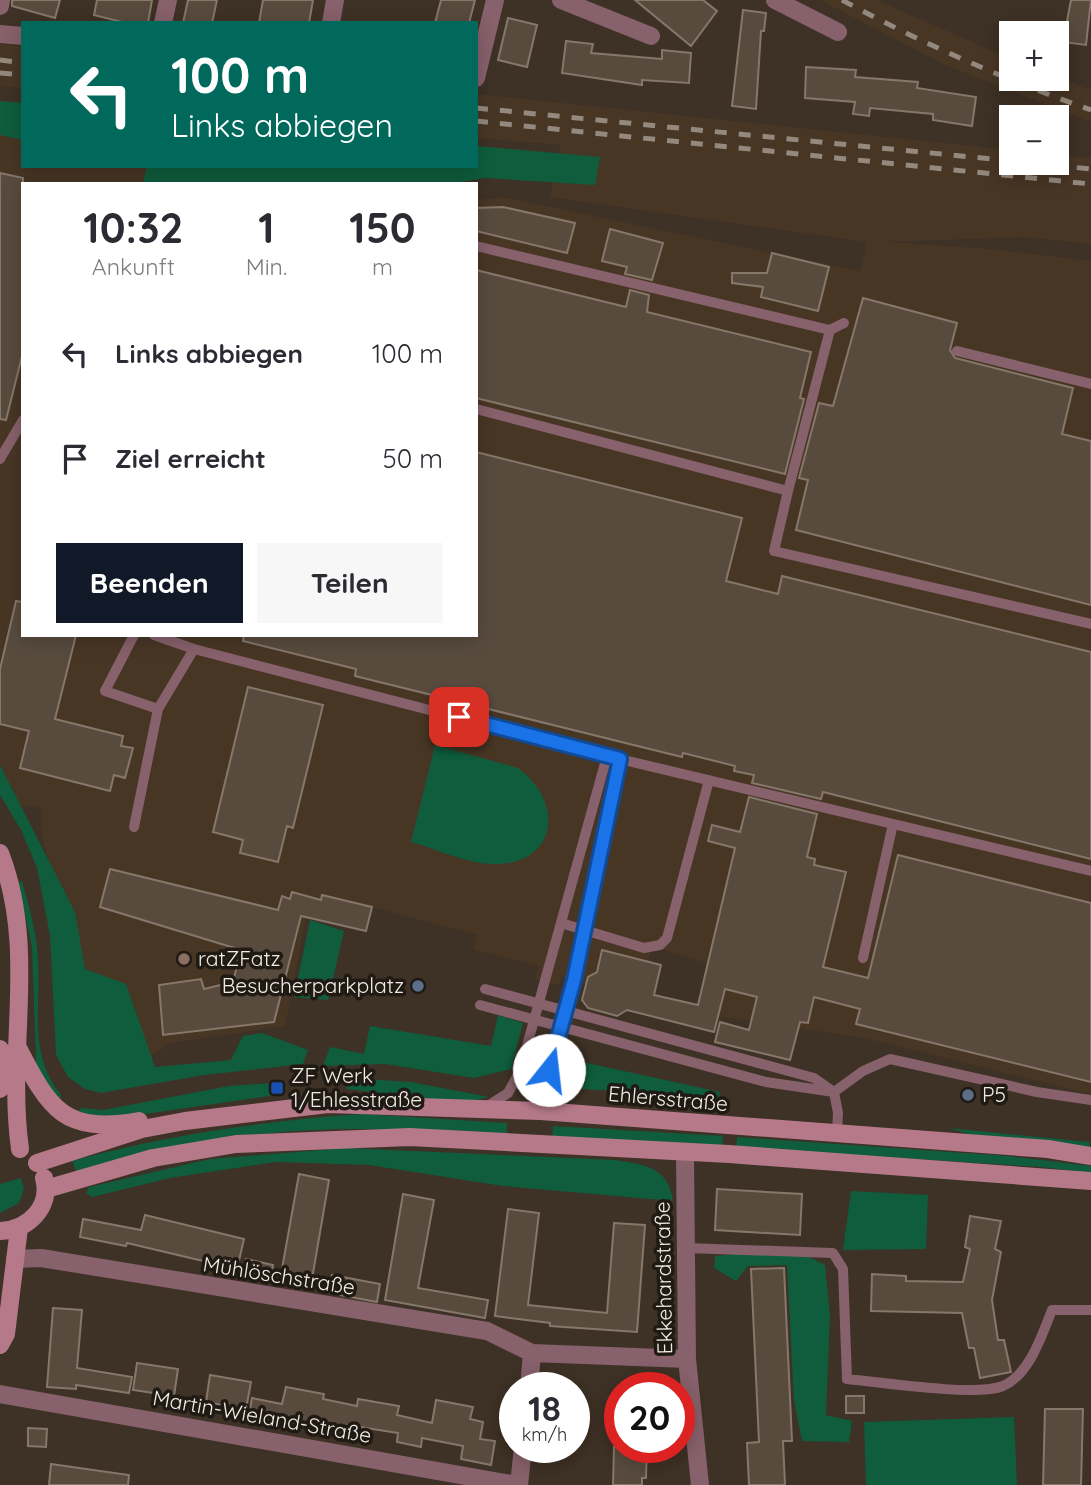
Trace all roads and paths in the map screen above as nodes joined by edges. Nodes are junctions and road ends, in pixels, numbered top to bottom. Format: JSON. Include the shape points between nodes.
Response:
{"nodes":[{"id":1,"x":1,"y":0,"type":"edge"},
{"id":2,"x":168,"y":0,"type":"edge"},
{"id":3,"x":335,"y":0,"type":"edge"},
{"id":4,"x":495,"y":0,"type":"edge"},
{"id":5,"x":561,"y":0,"type":"edge"},
{"id":6,"x":775,"y":0,"type":"edge"},
{"id":7,"x":0,"y":6,"type":"edge"},
{"id":8,"x":163,"y":21,"type":"edge"},
{"id":9,"x":331,"y":21,"type":"edge"},
{"id":10,"x":838,"y":32,"type":"dead end"},
{"id":11,"x":0,"y":34,"type":"edge"},
{"id":12,"x":21,"y":36,"type":"edge"},
{"id":13,"x":651,"y":36,"type":"dead end"},
{"id":14,"x":478,"y":70,"type":"edge"},
{"id":15,"x":478,"y":246,"type":"edge"},
{"id":16,"x":844,"y":323,"type":"dead end"},
{"id":17,"x":830,"y":330,"type":"junction"},
{"id":18,"x":957,"y":351,"type":"dead end"},
{"id":19,"x":1091,"y":384,"type":"edge"},
{"id":20,"x":478,"y":410,"type":"edge"},
{"id":21,"x":21,"y":423,"type":"edge"},
{"id":22,"x":0,"y":459,"type":"edge"},
{"id":23,"x":788,"y":491,"type":"junction"},
{"id":24,"x":1091,"y":624,"type":"edge"},
{"id":25,"x":133,"y":637,"type":"edge"},
{"id":26,"x":169,"y":637,"type":"edge"},
{"id":27,"x":194,"y":649,"type":"junction"},
{"id":28,"x":158,"y":709,"type":"junction"},
{"id":29,"x":607,"y":756,"type":"junction"},
{"id":30,"x":620,"y":759,"type":"junction"},
{"id":31,"x":709,"y":780,"type":"junction"},
{"id":32,"x":893,"y":824,"type":"junction"},
{"id":33,"x":134,"y":827,"type":"dead end"},
{"id":34,"x":0,"y":853,"type":"edge"},
{"id":35,"x":1091,"y":871,"type":"edge"},
{"id":36,"x":561,"y":923,"type":"junction"},
{"id":37,"x":585,"y":930,"type":"junction"},
{"id":38,"x":863,"y":958,"type":"dead end"},
{"id":39,"x":485,"y":989,"type":"dead end"},
{"id":40,"x":539,"y":1002,"type":"junction"},
{"id":41,"x":480,"y":1005,"type":"dead end"},
{"id":42,"x":566,"y":1010,"type":"junction"},
{"id":43,"x":534,"y":1019,"type":"junction"},
{"id":44,"x":560,"y":1028,"type":"junction"},
{"id":45,"x":9,"y":1049,"type":"edge"},
{"id":46,"x":0,"y":1089,"type":"edge"},
{"id":47,"x":834,"y":1092,"type":"junction"},
{"id":48,"x":1091,"y":1100,"type":"edge"},
{"id":49,"x":312,"y":1105,"type":"junction"},
{"id":50,"x":483,"y":1109,"type":"junction"},
{"id":51,"x":541,"y":1111,"type":"junction"},
{"id":52,"x":837,"y":1133,"type":"junction"},
{"id":53,"x":0,"y":1146,"type":"edge"},
{"id":54,"x":20,"y":1149,"type":"junction"},
{"id":55,"x":685,"y":1154,"type":"junction"},
{"id":56,"x":1091,"y":1156,"type":"edge"},
{"id":57,"x":37,"y":1163,"type":"junction"},
{"id":58,"x":1091,"y":1181,"type":"edge"},
{"id":59,"x":46,"y":1189,"type":"junction"},
{"id":60,"x":19,"y":1228,"type":"junction"},
{"id":61,"x":0,"y":1231,"type":"edge"},
{"id":62,"x":686,"y":1248,"type":"junction"},
{"id":63,"x":15,"y":1259,"type":"junction"},
{"id":64,"x":1091,"y":1310,"type":"edge"},
{"id":65,"x":0,"y":1346,"type":"edge"},
{"id":66,"x":532,"y":1353,"type":"junction"},
{"id":67,"x":687,"y":1359,"type":"junction"},
{"id":68,"x":530,"y":1372,"type":"edge"},
{"id":69,"x":0,"y":1394,"type":"edge"},
{"id":70,"x":521,"y":1463,"type":"edge"},
{"id":71,"x":518,"y":1485,"type":"edge"},
{"id":72,"x":700,"y":1485,"type":"edge"}],
"edges":[{"from":1,"to":7,"type":"street"},
{"from":2,"to":8,"type":"street"},
{"from":3,"to":9,"type":"street"},
{"from":4,"to":14,"type":"street"},
{"from":5,"to":13,"type":"street"},
{"from":6,"to":10,"type":"street"},
{"from":11,"to":12,"type":"street"},
{"from":15,"to":17,"type":"lane"},
{"from":16,"to":17,"type":"lane"},
{"from":17,"to":23,"type":"lane"},
{"from":18,"to":19,"type":"lane"},
{"from":20,"to":23,"type":"lane"},
{"from":21,"to":22,"type":"lane"},
{"from":23,"to":24,"type":"lane","via":[[774,551]]},
{"from":25,"to":28,"type":"lane","via":[[105,691]]},
{"from":26,"to":27,"type":"lane"},
{"from":27,"to":28,"type":"lane"},
{"from":27,"to":29,"type":"lane"},
{"from":28,"to":33,"type":"lane"},
{"from":29,"to":30,"type":"lane"},
{"from":29,"to":36,"type":"lane"},
{"from":30,"to":31,"type":"lane"},
{"from":30,"to":37,"type":"lane"},
{"from":31,"to":32,"type":"lane"},
{"from":31,"to":37,"type":"lane","via":[[667,938],[660,945],[644,947]]},
{"from":32,"to":35,"type":"lane"},
{"from":32,"to":38,"type":"lane"},
{"from":34,"to":45,"type":"street","via":[[18,914],[20,1001]]},
{"from":36,"to":37,"type":"lane"},
{"from":36,"to":40,"type":"lane"},
{"from":37,"to":42,"type":"lane"},
{"from":39,"to":40,"type":"lane"},
{"from":40,"to":42,"type":"lane"},
{"from":40,"to":43,"type":"lane"},
{"from":41,"to":43,"type":"lane"},
{"from":42,"to":44,"type":"lane"},
{"from":42,"to":47,"type":"lane","via":[[814,1078]]},
{"from":43,"to":44,"type":"lane"},
{"from":43,"to":50,"type":"lane","via":[[520,1071],[508,1093]]},
{"from":44,"to":47,"type":"lane","via":[[766,1082]]},
{"from":44,"to":51,"type":"lane"},
{"from":45,"to":46,"type":"street"},
{"from":45,"to":49,"type":"street","via":[[64,1115],[89,1126],[252,1102]]},
{"from":45,"to":54,"type":"street"},
{"from":47,"to":48,"type":"lane","via":[[890,1059]]},
{"from":47,"to":52,"type":"lane"},
{"from":49,"to":50,"type":"street","name":"Ehlersstraße"},
{"from":49,"to":57,"type":"street","name":"Ehlersstraße","via":[[142,1129]]},
{"from":50,"to":51,"type":"street","name":"Ehlersstraße"},
{"from":51,"to":52,"type":"street","name":"Ehlersstraße"},
{"from":52,"to":56,"type":"street","name":"Ehlersstraße"},
{"from":53,"to":54,"type":"street"},
{"from":54,"to":57,"type":"street"},
{"from":55,"to":58,"type":"street"},
{"from":55,"to":59,"type":"street","via":[[410,1137],[320,1138],[236,1144],[153,1158]]},
{"from":55,"to":62,"type":"street","name":"Ekkehardstraße"},
{"from":57,"to":59,"type":"street"},
{"from":59,"to":60,"type":"street","via":[[34,1218]]},
{"from":60,"to":61,"type":"street"},
{"from":60,"to":63,"type":"street"},
{"from":62,"to":64,"type":"lane","via":[[833,1253],[843,1269],[847,1379],[953,1390],[1002,1386],[1020,1373],[1052,1310]]},
{"from":62,"to":67,"type":"street","name":"Ekkehardstraße"},
{"from":63,"to":65,"type":"street","via":[[6,1334]]},
{"from":63,"to":66,"type":"street","name":"Mühlöschstraße","via":[[41,1258],[487,1331]]},
{"from":66,"to":67,"type":"street"},
{"from":66,"to":68,"type":"street"},
{"from":67,"to":72,"type":"street","name":"Ekkehardstraße"},
{"from":69,"to":71,"type":"street","name":"Martin-Wieland-Straße"},
{"from":70,"to":71,"type":"street"}]}
